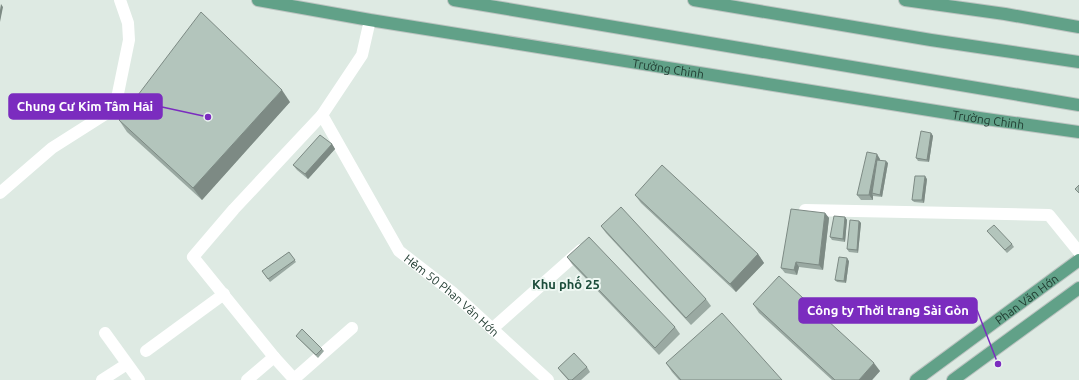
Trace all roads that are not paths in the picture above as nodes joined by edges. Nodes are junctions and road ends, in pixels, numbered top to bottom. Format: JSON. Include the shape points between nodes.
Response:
{"nodes":[{"id":1,"x":120,"y":0,"type":"edge"},
{"id":2,"x":258,"y":0,"type":"edge"},
{"id":3,"x":454,"y":0,"type":"edge"},
{"id":4,"x":694,"y":0,"type":"edge"},
{"id":5,"x":905,"y":0,"type":"edge"},
{"id":6,"x":939,"y":2,"type":"edge"},
{"id":7,"x":370,"y":20,"type":"junction"},
{"id":8,"x":1079,"y":27,"type":"edge"},
{"id":9,"x":1079,"y":62,"type":"edge"},
{"id":10,"x":1079,"y":105,"type":"edge"},
{"id":11,"x":322,"y":115,"type":"junction"},
{"id":12,"x":1079,"y":132,"type":"edge"},
{"id":13,"x":0,"y":193,"type":"edge"},
{"id":14,"x":805,"y":210,"type":"edge"},
{"id":15,"x":587,"y":244,"type":"edge"},
{"id":16,"x":1079,"y":252,"type":"edge"},
{"id":17,"x":1079,"y":260,"type":"edge"},
{"id":18,"x":1079,"y":288,"type":"edge"},
{"id":19,"x":224,"y":294,"type":"junction"},
{"id":20,"x":352,"y":328,"type":"dead end"},
{"id":21,"x":492,"y":329,"type":"junction"},
{"id":22,"x":105,"y":333,"type":"dead end"},
{"id":23,"x":146,"y":351,"type":"dead end"},
{"id":24,"x":274,"y":357,"type":"junction"},
{"id":25,"x":127,"y":364,"type":"junction"},
{"id":26,"x":294,"y":379,"type":"edge"},
{"id":27,"x":102,"y":380,"type":"edge"},
{"id":28,"x":139,"y":380,"type":"edge"},
{"id":29,"x":247,"y":380,"type":"edge"},
{"id":30,"x":548,"y":380,"type":"edge"},
{"id":31,"x":916,"y":380,"type":"edge"},
{"id":32,"x":953,"y":380,"type":"edge"}],
"edges":[{"from":1,"to":13,"type":"street","via":[[128,23],[129,40],[115,108],[52,148]]},
{"from":2,"to":7,"type":"main road","name":"Trường Chinh"},
{"from":3,"to":10,"type":"main road"},
{"from":4,"to":9,"type":"main road"},
{"from":5,"to":6,"type":"main road"},
{"from":6,"to":8,"type":"main road"},
{"from":7,"to":11,"type":"street","via":[[362,55]]},
{"from":7,"to":12,"type":"main road","name":"Trường Chinh"},
{"from":11,"to":19,"type":"street","via":[[193,257]]},
{"from":11,"to":21,"type":"street","name":"Hẻm 50 Phan Văn Hớn","via":[[399,251],[452,292]]},
{"from":14,"to":16,"type":"street","via":[[1049,215]]},
{"from":15,"to":21,"type":"street"},
{"from":17,"to":31,"type":"main road","name":"Phan Văn Hớn"},
{"from":18,"to":32,"type":"main road","name":"Phan Văn Hớn"},
{"from":19,"to":23,"type":"street"},
{"from":19,"to":24,"type":"street"},
{"from":20,"to":26,"type":"street"},
{"from":21,"to":30,"type":"street","name":"Hẻm 50 Phan Văn Hớn"},
{"from":22,"to":25,"type":"street"},
{"from":24,"to":26,"type":"street"},
{"from":24,"to":29,"type":"street"},
{"from":25,"to":27,"type":"street"},
{"from":25,"to":28,"type":"street"}]}
